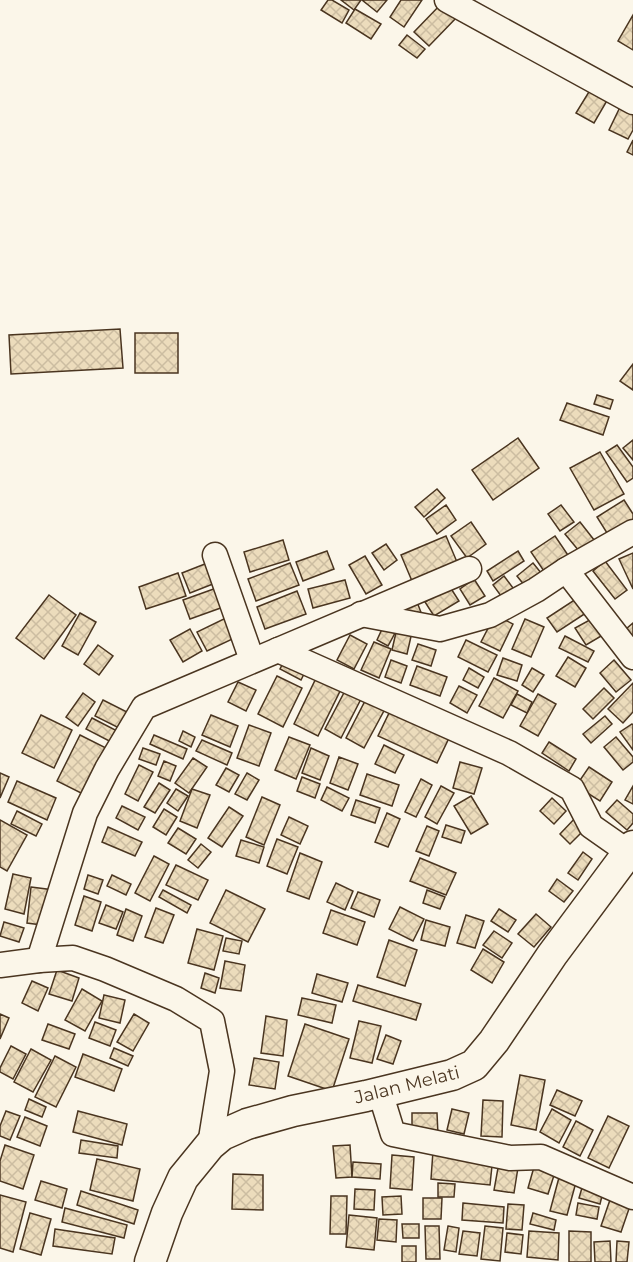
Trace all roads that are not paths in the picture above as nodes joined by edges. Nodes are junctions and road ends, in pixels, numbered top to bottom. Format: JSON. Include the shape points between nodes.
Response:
{"nodes":[{"id":1,"x":447,"y":0,"type":"edge"},
{"id":2,"x":633,"y":102,"type":"edge"},
{"id":3,"x":633,"y":532,"type":"edge"},
{"id":4,"x":215,"y":555,"type":"dead end"},
{"id":5,"x":469,"y":569,"type":"dead end"},
{"id":6,"x":566,"y":570,"type":"junction"},
{"id":7,"x":361,"y":614,"type":"junction"},
{"id":8,"x":278,"y":650,"type":"junction"},
{"id":9,"x":633,"y":657,"type":"edge"},
{"id":10,"x":252,"y":660,"type":"junction"},
{"id":11,"x":630,"y":849,"type":"edge"},
{"id":12,"x":39,"y":960,"type":"junction"},
{"id":13,"x":0,"y":965,"type":"edge"},
{"id":14,"x":380,"y":1092,"type":"junction"},
{"id":15,"x":210,"y":1145,"type":"junction"},
{"id":16,"x":633,"y":1197,"type":"edge"},
{"id":17,"x":150,"y":1262,"type":"edge"}],
"edges":[{"from":1,"to":2,"type":"street"},
{"from":3,"to":6,"type":"street"},
{"from":4,"to":10,"type":"street"},
{"from":5,"to":7,"type":"street"},
{"from":6,"to":7,"type":"street","via":[[490,615],[440,629]]},
{"from":6,"to":9,"type":"street"},
{"from":7,"to":8,"type":"street"},
{"from":8,"to":10,"type":"street"},
{"from":8,"to":11,"type":"street","via":[[509,753],[572,789],[591,826]]},
{"from":10,"to":12,"type":"street","via":[[144,707],[85,813]]},
{"from":11,"to":14,"type":"main road","name":"Jalan Melati","via":[[474,1065],[452,1075]]},
{"from":12,"to":13,"type":"street"},
{"from":12,"to":15,"type":"street","via":[[73,958],[105,969],[176,999],[212,1021],[222,1071]]},
{"from":14,"to":15,"type":"main road","name":"Jalan Melati","via":[[247,1124]]},
{"from":14,"to":16,"type":"street","via":[[393,1134],[510,1158],[541,1157]]},
{"from":15,"to":17,"type":"main road","name":"Jalan Melati","via":[[183,1178]]}]}
